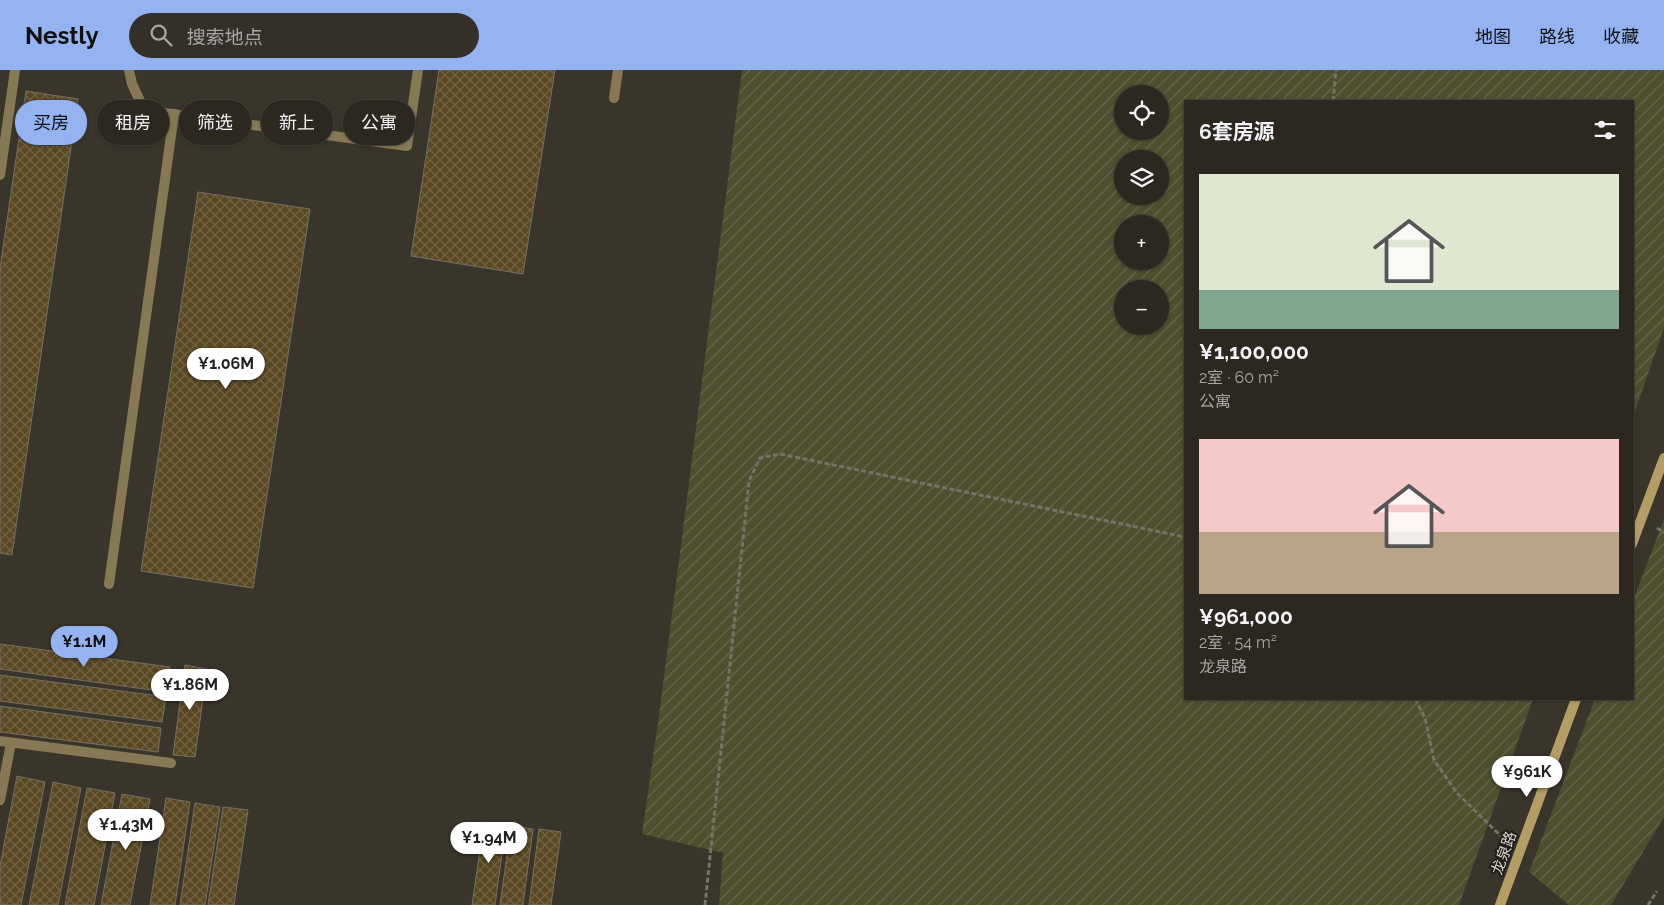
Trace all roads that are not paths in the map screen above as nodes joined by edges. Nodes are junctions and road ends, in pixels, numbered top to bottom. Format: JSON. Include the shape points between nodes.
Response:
{"nodes":[{"id":1,"x":15,"y":70,"type":"edge"},
{"id":2,"x":129,"y":70,"type":"edge"},
{"id":3,"x":418,"y":70,"type":"edge"},
{"id":4,"x":618,"y":70,"type":"edge"},
{"id":5,"x":614,"y":98,"type":"dead end"},
{"id":6,"x":174,"y":114,"type":"junction"},
{"id":7,"x":0,"y":175,"type":"edge"},
{"id":8,"x":1664,"y":458,"type":"edge"},
{"id":9,"x":1634,"y":539,"type":"edge"},
{"id":10,"x":109,"y":584,"type":"dead end"},
{"id":11,"x":1576,"y":700,"type":"edge"},
{"id":12,"x":0,"y":741,"type":"edge"},
{"id":13,"x":11,"y":742,"type":"junction"},
{"id":14,"x":171,"y":763,"type":"dead end"},
{"id":15,"x":0,"y":800,"type":"edge"},
{"id":16,"x":1500,"y":905,"type":"edge"}],
"edges":[{"from":1,"to":7,"type":"lane"},
{"from":2,"to":6,"type":"lane","via":[[142,103],[158,112]]},
{"from":3,"to":6,"type":"lane","via":[[407,146]]},
{"from":4,"to":5,"type":"lane"},
{"from":6,"to":10,"type":"lane"},
{"from":8,"to":9,"type":"street"},
{"from":11,"to":16,"type":"street","name":"龙泉路"},
{"from":12,"to":13,"type":"lane"},
{"from":13,"to":14,"type":"lane"},
{"from":13,"to":15,"type":"lane"}]}
